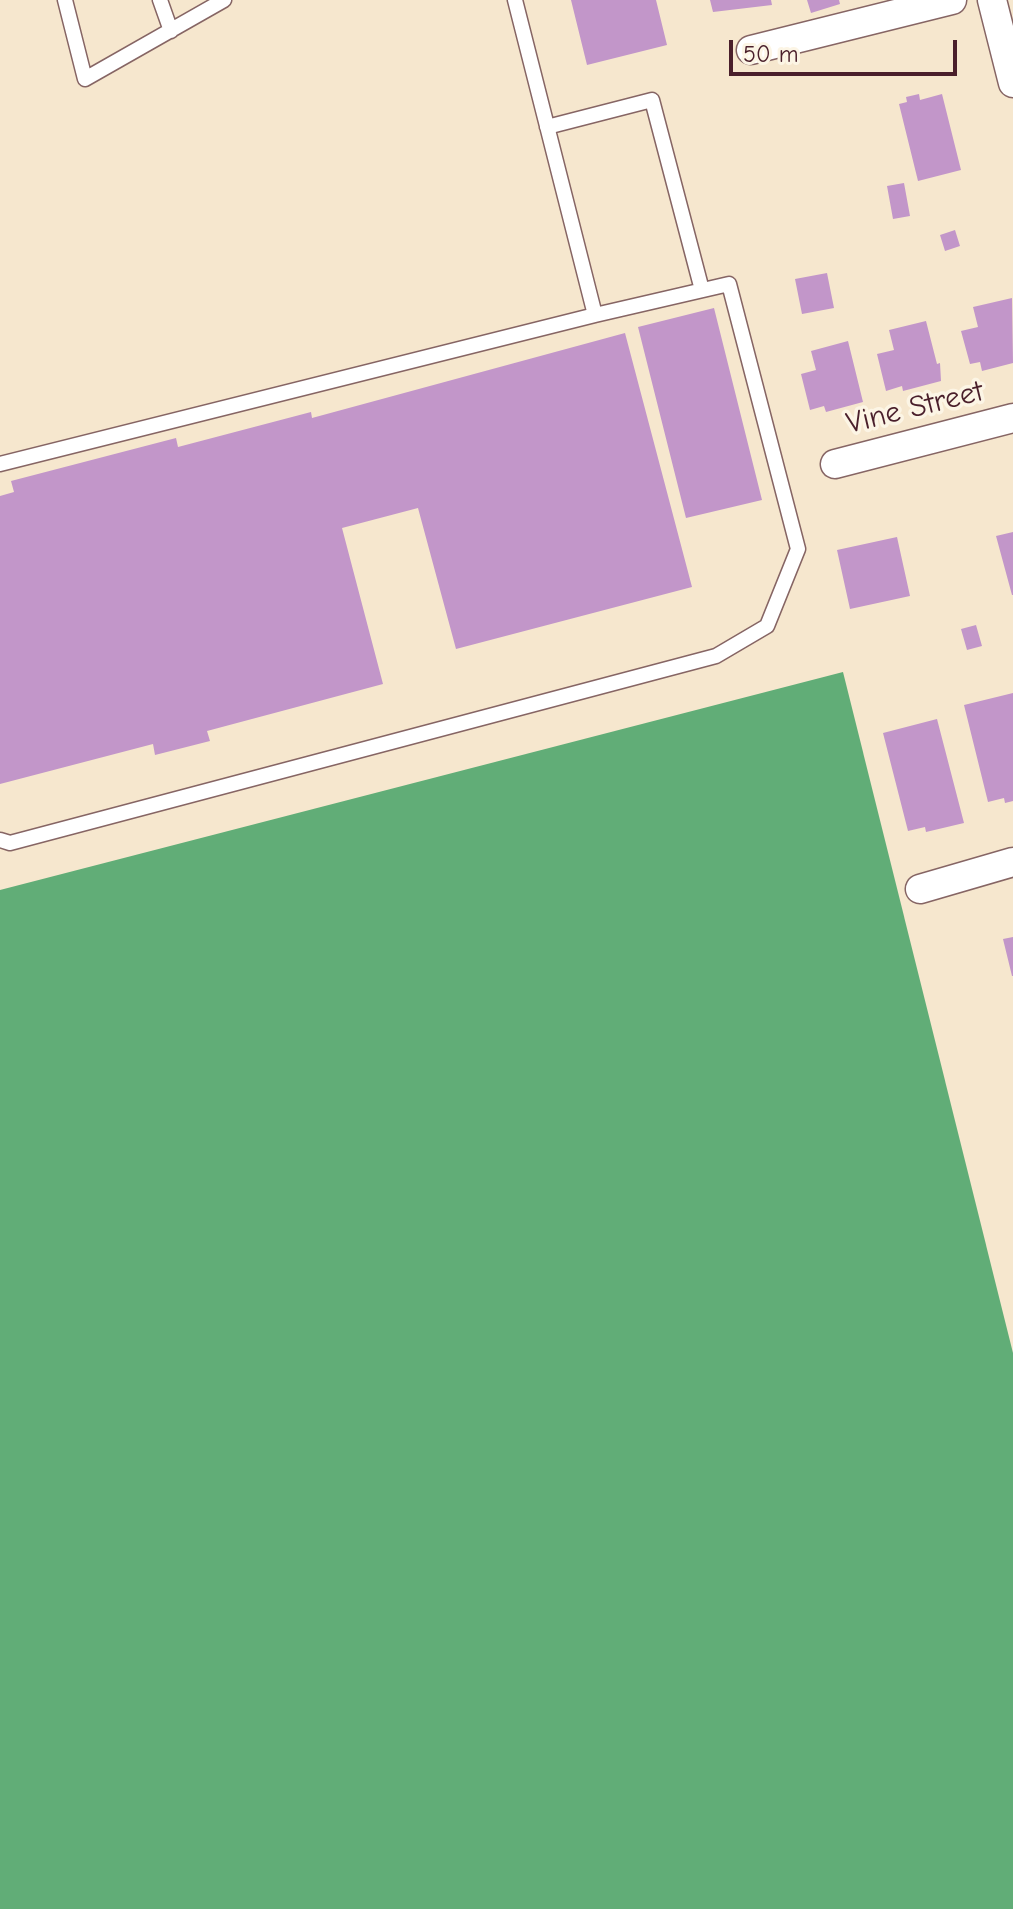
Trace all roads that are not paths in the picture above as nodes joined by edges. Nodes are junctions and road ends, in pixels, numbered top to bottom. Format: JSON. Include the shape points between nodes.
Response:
{"nodes":[{"id":1,"x":65,"y":0,"type":"edge"},
{"id":2,"x":160,"y":0,"type":"edge"},
{"id":3,"x":224,"y":0,"type":"edge"},
{"id":4,"x":515,"y":0,"type":"edge"},
{"id":5,"x":952,"y":0,"type":"edge"},
{"id":6,"x":992,"y":0,"type":"edge"},
{"id":7,"x":171,"y":31,"type":"junction"},
{"id":8,"x":751,"y":50,"type":"dead end"},
{"id":9,"x":1013,"y":83,"type":"edge"},
{"id":10,"x":547,"y":127,"type":"junction"},
{"id":11,"x":702,"y":290,"type":"junction"},
{"id":12,"x":595,"y":315,"type":"junction"},
{"id":13,"x":1013,"y":418,"type":"edge"},
{"id":14,"x":0,"y":464,"type":"edge"},
{"id":15,"x":835,"y":464,"type":"dead end"},
{"id":16,"x":0,"y":840,"type":"edge"},
{"id":17,"x":1013,"y":862,"type":"edge"},
{"id":18,"x":920,"y":889,"type":"dead end"}],
"edges":[{"from":1,"to":7,"type":"lane","via":[[85,79]]},
{"from":2,"to":7,"type":"lane"},
{"from":3,"to":7,"type":"lane"},
{"from":4,"to":10,"type":"lane"},
{"from":5,"to":8,"type":"street"},
{"from":6,"to":9,"type":"street"},
{"from":10,"to":11,"type":"lane","via":[[652,100]]},
{"from":10,"to":12,"type":"lane"},
{"from":11,"to":12,"type":"lane"},
{"from":11,"to":16,"type":"lane","via":[[729,284],[798,549],[767,626],[716,656],[10,843]]},
{"from":12,"to":14,"type":"lane"},
{"from":13,"to":15,"type":"street","name":"Vine Street"},
{"from":17,"to":18,"type":"street"}]}
